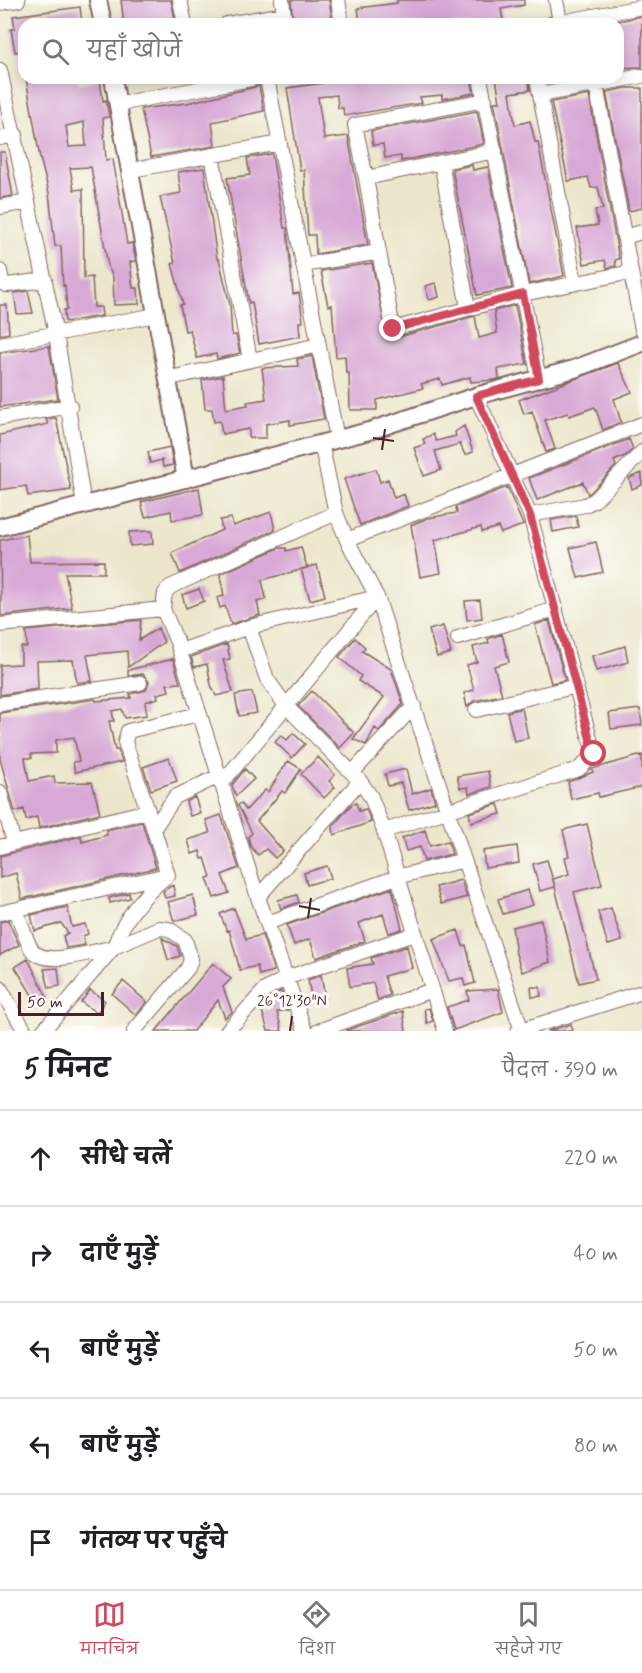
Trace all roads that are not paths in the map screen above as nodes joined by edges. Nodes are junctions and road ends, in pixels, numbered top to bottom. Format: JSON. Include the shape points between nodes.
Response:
{"nodes":[{"id":1,"x":18,"y":0,"type":"edge"},
{"id":2,"x":98,"y":0,"type":"edge"},
{"id":3,"x":106,"y":0,"type":"edge"},
{"id":4,"x":180,"y":0,"type":"edge"},
{"id":5,"x":282,"y":0,"type":"edge"},
{"id":6,"x":340,"y":0,"type":"edge"},
{"id":7,"x":556,"y":0,"type":"edge"},
{"id":8,"x":0,"y":3,"type":"edge"},
{"id":9,"x":642,"y":7,"type":"edge"},
{"id":10,"x":102,"y":18,"type":"edge"},
{"id":11,"x":109,"y":18,"type":"edge"},
{"id":12,"x":184,"y":18,"type":"edge"},
{"id":13,"x":261,"y":18,"type":"edge"},
{"id":14,"x":342,"y":18,"type":"edge"},
{"id":15,"x":555,"y":18,"type":"edge"},
{"id":16,"x":582,"y":18,"type":"edge"},
{"id":17,"x":0,"y":70,"type":"edge"},
{"id":18,"x":642,"y":76,"type":"edge"},
{"id":19,"x":624,"y":80,"type":"edge"},
{"id":20,"x":115,"y":84,"type":"edge"},
{"id":21,"x":120,"y":84,"type":"edge"},
{"id":22,"x":192,"y":84,"type":"edge"},
{"id":23,"x":268,"y":84,"type":"edge"},
{"id":24,"x":481,"y":84,"type":"edge"},
{"id":25,"x":538,"y":84,"type":"edge"},
{"id":26,"x":601,"y":84,"type":"edge"},
{"id":27,"x":596,"y":85,"type":"junction"},
{"id":28,"x":540,"y":95,"type":"junction"},
{"id":29,"x":485,"y":100,"type":"junction"},
{"id":30,"x":121,"y":103,"type":"junction"},
{"id":31,"x":16,"y":135,"type":"junction"},
{"id":32,"x":0,"y":138,"type":"edge"},
{"id":33,"x":280,"y":143,"type":"junction"},
{"id":34,"x":495,"y":151,"type":"junction"},
{"id":35,"x":212,"y":155,"type":"junction"},
{"id":36,"x":441,"y":162,"type":"junction"},
{"id":37,"x":137,"y":169,"type":"junction"},
{"id":38,"x":366,"y":178,"type":"junction"},
{"id":39,"x":28,"y":202,"type":"junction"},
{"id":40,"x":0,"y":207,"type":"edge"},
{"id":41,"x":642,"y":232,"type":"edge"},
{"id":42,"x":624,"y":237,"type":"junction"},
{"id":43,"x":379,"y":252,"type":"junction"},
{"id":44,"x":303,"y":265,"type":"junction"},
{"id":45,"x":0,"y":271,"type":"edge"},
{"id":46,"x":635,"y":274,"type":"edge"},
{"id":47,"x":45,"y":280,"type":"junction"},
{"id":48,"x":575,"y":283,"type":"junction"},
{"id":49,"x":523,"y":294,"type":"junction"},
{"id":50,"x":468,"y":308,"type":"junction"},
{"id":51,"x":156,"y":315,"type":"junction"},
{"id":52,"x":642,"y":330,"type":"edge"},
{"id":53,"x":56,"y":334,"type":"junction"},
{"id":54,"x":642,"y":343,"type":"edge"},
{"id":55,"x":0,"y":344,"type":"edge"},
{"id":56,"x":319,"y":345,"type":"junction"},
{"id":57,"x":250,"y":360,"type":"junction"},
{"id":58,"x":175,"y":377,"type":"junction"},
{"id":59,"x":539,"y":379,"type":"junction"},
{"id":60,"x":476,"y":396,"type":"junction"},
{"id":61,"x":70,"y":406,"type":"junction"},
{"id":62,"x":0,"y":418,"type":"edge"},
{"id":63,"x":642,"y":424,"type":"edge"},
{"id":64,"x":329,"y":441,"type":"junction"},
{"id":65,"x":642,"y":452,"type":"edge"},
{"id":66,"x":512,"y":474,"type":"junction"},
{"id":67,"x":190,"y":478,"type":"junction"},
{"id":68,"x":84,"y":505,"type":"junction"},
{"id":69,"x":336,"y":513,"type":"junction"},
{"id":70,"x":530,"y":515,"type":"junction"},
{"id":71,"x":0,"y":527,"type":"edge"},
{"id":72,"x":347,"y":540,"type":"junction"},
{"id":73,"x":377,"y":597,"type":"junction"},
{"id":74,"x":163,"y":609,"type":"junction"},
{"id":75,"x":556,"y":609,"type":"junction"},
{"id":76,"x":0,"y":625,"type":"edge"},
{"id":77,"x":249,"y":627,"type":"junction"},
{"id":78,"x":458,"y":638,"type":"dead end"},
{"id":79,"x":180,"y":651,"type":"junction"},
{"id":80,"x":140,"y":683,"type":"dead end"},
{"id":81,"x":577,"y":686,"type":"junction"},
{"id":82,"x":0,"y":704,"type":"edge"},
{"id":83,"x":286,"y":706,"type":"junction"},
{"id":84,"x":414,"y":706,"type":"junction"},
{"id":85,"x":476,"y":710,"type":"dead end"},
{"id":86,"x":199,"y":714,"type":"junction"},
{"id":87,"x":356,"y":777,"type":"junction"},
{"id":88,"x":220,"y":780,"type":"junction"},
{"id":89,"x":0,"y":792,"type":"edge"},
{"id":90,"x":449,"y":809,"type":"junction"},
{"id":91,"x":148,"y":811,"type":"junction"},
{"id":92,"x":154,"y":828,"type":"junction"},
{"id":93,"x":384,"y":831,"type":"junction"},
{"id":94,"x":14,"y":843,"type":"junction"},
{"id":95,"x":0,"y":847,"type":"edge"},
{"id":96,"x":464,"y":860,"type":"junction"},
{"id":97,"x":168,"y":875,"type":"junction"},
{"id":98,"x":397,"y":877,"type":"junction"},
{"id":99,"x":258,"y":897,"type":"junction"},
{"id":100,"x":16,"y":910,"type":"junction"},
{"id":101,"x":0,"y":913,"type":"edge"},
{"id":102,"x":267,"y":923,"type":"junction"},
{"id":103,"x":414,"y":934,"type":"junction"},
{"id":104,"x":114,"y":947,"type":"junction"},
{"id":105,"x":286,"y":978,"type":"junction"},
{"id":106,"x":0,"y":988,"type":"edge"},
{"id":107,"x":432,"y":990,"type":"junction"},
{"id":108,"x":642,"y":992,"type":"edge"},
{"id":109,"x":25,"y":1031,"type":"edge"},
{"id":110,"x":43,"y":1031,"type":"edge"},
{"id":111,"x":134,"y":1031,"type":"edge"},
{"id":112,"x":227,"y":1031,"type":"edge"},
{"id":113,"x":305,"y":1031,"type":"edge"},
{"id":114,"x":318,"y":1031,"type":"edge"},
{"id":115,"x":445,"y":1031,"type":"edge"},
{"id":116,"x":520,"y":1031,"type":"edge"}],
"edges":[{"from":1,"to":8,"type":"street"},
{"from":2,"to":10,"type":"street"},
{"from":3,"to":11,"type":"street"},
{"from":4,"to":12,"type":"street"},
{"from":5,"to":13,"type":"street","via":[[284,14]]},
{"from":6,"to":14,"type":"street"},
{"from":7,"to":15,"type":"street"},
{"from":9,"to":16,"type":"street"},
{"from":17,"to":31,"type":"street"},
{"from":18,"to":19,"type":"street"},
{"from":20,"to":30,"type":"street"},
{"from":21,"to":30,"type":"street"},
{"from":22,"to":30,"type":"street"},
{"from":23,"to":33,"type":"street"},
{"from":24,"to":29,"type":"street"},
{"from":25,"to":28,"type":"street"},
{"from":26,"to":27,"type":"street"},
{"from":27,"to":28,"type":"street"},
{"from":27,"to":42,"type":"street"},
{"from":28,"to":48,"type":"street"},
{"from":29,"to":34,"type":"street"},
{"from":29,"to":38,"type":"street","via":[[355,125]]},
{"from":30,"to":37,"type":"street"},
{"from":30,"to":51,"type":"street"},
{"from":31,"to":32,"type":"street"},
{"from":31,"to":39,"type":"street"},
{"from":33,"to":35,"type":"street"},
{"from":33,"to":44,"type":"street"},
{"from":34,"to":36,"type":"street"},
{"from":34,"to":49,"type":"street"},
{"from":35,"to":37,"type":"street"},
{"from":35,"to":57,"type":"street"},
{"from":36,"to":38,"type":"street"},
{"from":36,"to":50,"type":"street"},
{"from":37,"to":58,"type":"street"},
{"from":38,"to":43,"type":"street"},
{"from":39,"to":40,"type":"street"},
{"from":39,"to":47,"type":"street"},
{"from":41,"to":42,"type":"street"},
{"from":42,"to":46,"type":"street"},
{"from":43,"to":44,"type":"street"},
{"from":43,"to":50,"type":"street","via":[[393,329]]},
{"from":44,"to":56,"type":"street"},
{"from":45,"to":47,"type":"street","via":[[2,283],[7,285]]},
{"from":46,"to":48,"type":"street"},
{"from":46,"to":52,"type":"street"},
{"from":47,"to":53,"type":"street"},
{"from":48,"to":49,"type":"street"},
{"from":49,"to":50,"type":"street"},
{"from":49,"to":59,"type":"street"},
{"from":51,"to":53,"type":"street"},
{"from":51,"to":67,"type":"street"},
{"from":53,"to":55,"type":"street"},
{"from":53,"to":61,"type":"street"},
{"from":54,"to":59,"type":"street"},
{"from":56,"to":57,"type":"street"},
{"from":56,"to":64,"type":"street"},
{"from":57,"to":58,"type":"street"},
{"from":58,"to":67,"type":"street"},
{"from":59,"to":60,"type":"street"},
{"from":60,"to":64,"type":"street"},
{"from":60,"to":66,"type":"street"},
{"from":61,"to":62,"type":"street"},
{"from":61,"to":68,"type":"street"},
{"from":63,"to":66,"type":"street"},
{"from":64,"to":67,"type":"street"},
{"from":64,"to":69,"type":"street"},
{"from":65,"to":70,"type":"street","via":[[595,500]]},
{"from":66,"to":70,"type":"street"},
{"from":66,"to":72,"type":"street"},
{"from":67,"to":68,"type":"street"},
{"from":68,"to":71,"type":"street"},
{"from":69,"to":72,"type":"street"},
{"from":69,"to":74,"type":"street","via":[[170,587]]},
{"from":70,"to":75,"type":"street"},
{"from":72,"to":73,"type":"street"},
{"from":73,"to":77,"type":"street"},
{"from":73,"to":83,"type":"street"},
{"from":73,"to":84,"type":"street"},
{"from":74,"to":76,"type":"street"},
{"from":74,"to":79,"type":"street"},
{"from":75,"to":78,"type":"street"},
{"from":75,"to":81,"type":"street"},
{"from":77,"to":79,"type":"street"},
{"from":77,"to":83,"type":"street","via":[[267,679]]},
{"from":79,"to":86,"type":"street"},
{"from":80,"to":82,"type":"street"},
{"from":81,"to":85,"type":"street"},
{"from":81,"to":90,"type":"street","via":[[594,754],[591,758],[579,769]]},
{"from":83,"to":87,"type":"street"},
{"from":83,"to":88,"type":"street"},
{"from":84,"to":87,"type":"street"},
{"from":84,"to":90,"type":"street"},
{"from":86,"to":88,"type":"street"},
{"from":86,"to":91,"type":"street","via":[[126,734],[125,742]]},
{"from":87,"to":93,"type":"street","via":[[370,797]]},
{"from":87,"to":99,"type":"street"},
{"from":88,"to":92,"type":"street","via":[[175,798]]},
{"from":88,"to":99,"type":"street"},
{"from":89,"to":94,"type":"street"},
{"from":90,"to":93,"type":"street"},
{"from":90,"to":96,"type":"street"},
{"from":91,"to":92,"type":"street"},
{"from":91,"to":94,"type":"street"},
{"from":92,"to":97,"type":"street"},
{"from":93,"to":98,"type":"street"},
{"from":94,"to":95,"type":"street"},
{"from":96,"to":98,"type":"street"},
{"from":96,"to":116,"type":"street"},
{"from":97,"to":100,"type":"street"},
{"from":97,"to":104,"type":"street","via":[[142,898]]},
{"from":98,"to":102,"type":"street"},
{"from":98,"to":103,"type":"street"},
{"from":99,"to":102,"type":"street"},
{"from":100,"to":101,"type":"street"},
{"from":100,"to":104,"type":"street","via":[[33,951],[45,958]]},
{"from":102,"to":105,"type":"street"},
{"from":103,"to":105,"type":"street"},
{"from":103,"to":107,"type":"street"},
{"from":104,"to":110,"type":"street"},
{"from":104,"to":111,"type":"street","via":[[159,928],[169,929],[185,940],[189,950],[188,968]]},
{"from":105,"to":112,"type":"street","via":[[265,990]]},
{"from":105,"to":113,"type":"street"},
{"from":106,"to":109,"type":"street"},
{"from":107,"to":114,"type":"street"},
{"from":107,"to":115,"type":"street"},
{"from":108,"to":116,"type":"street"}]}
